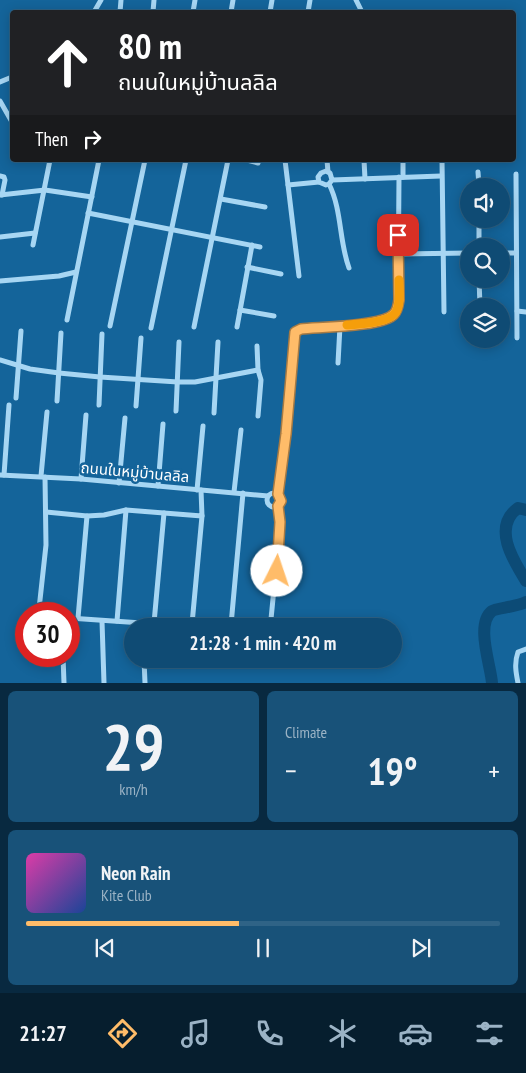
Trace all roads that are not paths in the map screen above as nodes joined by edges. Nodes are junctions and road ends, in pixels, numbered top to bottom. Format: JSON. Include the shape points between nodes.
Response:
{"nodes":[{"id":1,"x":0,"y":101,"type":"edge"},
{"id":2,"x":10,"y":118,"type":"edge"},
{"id":3,"x":50,"y":162,"type":"edge"},
{"id":4,"x":99,"y":162,"type":"edge"},
{"id":5,"x":144,"y":162,"type":"edge"},
{"id":6,"x":186,"y":162,"type":"edge"},
{"id":7,"x":228,"y":162,"type":"edge"},
{"id":8,"x":254,"y":162,"type":"edge"},
{"id":9,"x":285,"y":162,"type":"edge"},
{"id":10,"x":327,"y":162,"type":"edge"},
{"id":11,"x":364,"y":162,"type":"edge"},
{"id":12,"x":403,"y":162,"type":"edge"},
{"id":13,"x":442,"y":162,"type":"edge"},
{"id":14,"x":258,"y":163,"type":"dead end"},
{"id":15,"x":328,"y":172,"type":"junction"},
{"id":16,"x":478,"y":172,"type":"dead end"},
{"id":17,"x":516,"y":174,"type":"dead end"},
{"id":18,"x":0,"y":176,"type":"edge"},
{"id":19,"x":441,"y":176,"type":"junction"},
{"id":20,"x":401,"y":177,"type":"junction"},
{"id":21,"x":478,"y":178,"type":"edge"},
{"id":22,"x":365,"y":179,"type":"junction"},
{"id":23,"x":319,"y":182,"type":"junction"},
{"id":24,"x":331,"y":182,"type":"junction"},
{"id":25,"x":288,"y":185,"type":"junction"},
{"id":26,"x":45,"y":190,"type":"junction"},
{"id":27,"x":1,"y":195,"type":"edge"},
{"id":28,"x":92,"y":197,"type":"junction"},
{"id":29,"x":221,"y":199,"type":"junction"},
{"id":30,"x":265,"y":207,"type":"dead end"},
{"id":31,"x":88,"y":213,"type":"junction"},
{"id":32,"x":132,"y":222,"type":"junction"},
{"id":33,"x":172,"y":230,"type":"junction"},
{"id":34,"x":35,"y":234,"type":"junction"},
{"id":35,"x":0,"y":237,"type":"edge"},
{"id":36,"x":213,"y":238,"type":"junction"},
{"id":37,"x":33,"y":245,"type":"dead end"},
{"id":38,"x":252,"y":246,"type":"junction"},
{"id":39,"x":260,"y":247,"type":"dead end"},
{"id":40,"x":443,"y":253,"type":"junction"},
{"id":41,"x":460,"y":253,"type":"edge"},
{"id":42,"x":510,"y":253,"type":"edge"},
{"id":43,"x":516,"y":253,"type":"junction"},
{"id":44,"x":398,"y":254,"type":"junction"},
{"id":45,"x":247,"y":267,"type":"junction"},
{"id":46,"x":349,"y":268,"type":"dead end"},
{"id":47,"x":76,"y":272,"type":"junction"},
{"id":48,"x":281,"y":274,"type":"dead end"},
{"id":49,"x":299,"y":276,"type":"dead end"},
{"id":50,"x":0,"y":281,"type":"edge"},
{"id":51,"x":240,"y":310,"type":"junction"},
{"id":52,"x":444,"y":312,"type":"dead end"},
{"id":53,"x":517,"y":312,"type":"junction"},
{"id":54,"x":526,"y":312,"type":"edge"},
{"id":55,"x":274,"y":316,"type":"dead end"},
{"id":56,"x":67,"y":320,"type":"dead end"},
{"id":57,"x":110,"y":326,"type":"dead end"},
{"id":58,"x":340,"y":326,"type":"junction"},
{"id":59,"x":194,"y":327,"type":"dead end"},
{"id":60,"x":237,"y":327,"type":"dead end"},
{"id":61,"x":151,"y":328,"type":"dead end"},
{"id":62,"x":21,"y":330,"type":"dead end"},
{"id":63,"x":61,"y":333,"type":"dead end"},
{"id":64,"x":102,"y":334,"type":"dead end"},
{"id":65,"x":141,"y":338,"type":"dead end"},
{"id":66,"x":517,"y":338,"type":"dead end"},
{"id":67,"x":179,"y":342,"type":"dead end"},
{"id":68,"x":218,"y":342,"type":"dead end"},
{"id":69,"x":258,"y":346,"type":"dead end"},
{"id":70,"x":0,"y":360,"type":"edge"},
{"id":71,"x":338,"y":364,"type":"dead end"},
{"id":72,"x":19,"y":365,"type":"junction"},
{"id":73,"x":258,"y":370,"type":"junction"},
{"id":74,"x":59,"y":373,"type":"junction"},
{"id":75,"x":100,"y":377,"type":"junction"},
{"id":76,"x":217,"y":378,"type":"junction"},
{"id":77,"x":138,"y":379,"type":"junction"},
{"id":78,"x":178,"y":382,"type":"junction"},
{"id":79,"x":16,"y":398,"type":"dead end"},
{"id":80,"x":57,"y":401,"type":"dead end"},
{"id":81,"x":9,"y":405,"type":"dead end"},
{"id":82,"x":99,"y":405,"type":"dead end"},
{"id":83,"x":136,"y":406,"type":"dead end"},
{"id":84,"x":47,"y":412,"type":"dead end"},
{"id":85,"x":176,"y":412,"type":"dead end"},
{"id":86,"x":214,"y":413,"type":"dead end"},
{"id":87,"x":86,"y":415,"type":"dead end"},
{"id":88,"x":258,"y":416,"type":"dead end"},
{"id":89,"x":125,"y":418,"type":"dead end"},
{"id":90,"x":164,"y":424,"type":"dead end"},
{"id":91,"x":202,"y":426,"type":"dead end"},
{"id":92,"x":241,"y":430,"type":"dead end"},
{"id":93,"x":2,"y":475,"type":"edge"},
{"id":94,"x":43,"y":476,"type":"junction"},
{"id":95,"x":81,"y":479,"type":"junction"},
{"id":96,"x":119,"y":483,"type":"junction"},
{"id":97,"x":158,"y":486,"type":"junction"},
{"id":98,"x":199,"y":490,"type":"junction"},
{"id":99,"x":234,"y":492,"type":"junction"},
{"id":100,"x":243,"y":494,"type":"junction"},
{"id":101,"x":278,"y":494,"type":"junction"},
{"id":102,"x":268,"y":496,"type":"junction"},
{"id":103,"x":278,"y":506,"type":"junction"},
{"id":104,"x":126,"y":510,"type":"junction"},
{"id":105,"x":46,"y":512,"type":"junction"},
{"id":106,"x":164,"y":513,"type":"junction"},
{"id":107,"x":87,"y":516,"type":"junction"},
{"id":108,"x":202,"y":516,"type":"junction"},
{"id":109,"x":40,"y":602,"type":"edge"},
{"id":110,"x":79,"y":602,"type":"edge"},
{"id":111,"x":80,"y":618,"type":"edge"},
{"id":112,"x":154,"y":618,"type":"edge"},
{"id":113,"x":193,"y":618,"type":"edge"},
{"id":114,"x":232,"y":618,"type":"edge"},
{"id":115,"x":271,"y":618,"type":"edge"},
{"id":116,"x":102,"y":621,"type":"junction"},
{"id":117,"x":117,"y":621,"type":"junction"},
{"id":118,"x":124,"y":622,"type":"edge"},
{"id":119,"x":526,"y":649,"type":"edge"},
{"id":120,"x":63,"y":667,"type":"edge"},
{"id":121,"x":144,"y":668,"type":"edge"},
{"id":122,"x":64,"y":683,"type":"edge"},
{"id":123,"x":104,"y":683,"type":"edge"},
{"id":124,"x":144,"y":683,"type":"edge"},
{"id":125,"x":518,"y":683,"type":"edge"}],
"edges":[{"from":1,"to":2,"type":"street"},
{"from":3,"to":26,"type":"street"},
{"from":4,"to":28,"type":"street"},
{"from":5,"to":32,"type":"street"},
{"from":6,"to":33,"type":"street"},
{"from":7,"to":29,"type":"street"},
{"from":8,"to":14,"type":"street"},
{"from":9,"to":25,"type":"street"},
{"from":10,"to":15,"type":"street"},
{"from":11,"to":22,"type":"street"},
{"from":12,"to":20,"type":"street"},
{"from":13,"to":19,"type":"street"},
{"from":15,"to":23,"type":"street","via":[[321,173]]},
{"from":15,"to":24,"type":"street","via":[[332,175]]},
{"from":16,"to":21,"type":"street"},
{"from":17,"to":43,"type":"street"},
{"from":18,"to":27,"type":"street","via":[[5,180]]},
{"from":19,"to":20,"type":"street"},
{"from":19,"to":40,"type":"street"},
{"from":20,"to":22,"type":"street"},
{"from":20,"to":44,"type":"street"},
{"from":22,"to":24,"type":"street"},
{"from":23,"to":24,"type":"street","via":[[326,185]]},
{"from":23,"to":25,"type":"street"},
{"from":24,"to":46,"type":"street"},
{"from":25,"to":49,"type":"street"},
{"from":26,"to":27,"type":"street"},
{"from":26,"to":28,"type":"street"},
{"from":26,"to":34,"type":"street"},
{"from":28,"to":31,"type":"street"},
{"from":29,"to":30,"type":"street"},
{"from":29,"to":36,"type":"street"},
{"from":31,"to":32,"type":"street"},
{"from":31,"to":47,"type":"street"},
{"from":32,"to":33,"type":"street"},
{"from":32,"to":57,"type":"street"},
{"from":33,"to":36,"type":"street"},
{"from":33,"to":61,"type":"street"},
{"from":34,"to":35,"type":"street"},
{"from":34,"to":37,"type":"street"},
{"from":36,"to":38,"type":"street"},
{"from":36,"to":59,"type":"street"},
{"from":38,"to":39,"type":"street"},
{"from":38,"to":45,"type":"street"},
{"from":40,"to":41,"type":"street"},
{"from":40,"to":44,"type":"street"},
{"from":40,"to":52,"type":"street"},
{"from":42,"to":43,"type":"street"},
{"from":43,"to":53,"type":"street"},
{"from":44,"to":58,"type":"street","via":[[399,300],[396,313],[369,324]]},
{"from":45,"to":48,"type":"street"},
{"from":45,"to":51,"type":"street"},
{"from":47,"to":50,"type":"street"},
{"from":47,"to":56,"type":"street"},
{"from":51,"to":55,"type":"street"},
{"from":51,"to":60,"type":"street"},
{"from":53,"to":54,"type":"street"},
{"from":53,"to":66,"type":"street"},
{"from":58,"to":71,"type":"street"},
{"from":58,"to":101,"type":"street","via":[[295,332]]},
{"from":62,"to":72,"type":"street"},
{"from":63,"to":74,"type":"street"},
{"from":64,"to":75,"type":"street"},
{"from":65,"to":77,"type":"street"},
{"from":67,"to":78,"type":"street"},
{"from":68,"to":76,"type":"street"},
{"from":69,"to":73,"type":"street"},
{"from":70,"to":72,"type":"street"},
{"from":72,"to":74,"type":"street"},
{"from":72,"to":79,"type":"street"},
{"from":73,"to":76,"type":"street"},
{"from":73,"to":88,"type":"street","via":[[261,380]]},
{"from":74,"to":75,"type":"street"},
{"from":74,"to":80,"type":"street"},
{"from":75,"to":77,"type":"street"},
{"from":75,"to":82,"type":"street"},
{"from":76,"to":78,"type":"street"},
{"from":76,"to":86,"type":"street"},
{"from":77,"to":78,"type":"street"},
{"from":77,"to":83,"type":"street"},
{"from":78,"to":85,"type":"street"},
{"from":81,"to":93,"type":"street"},
{"from":84,"to":94,"type":"street"},
{"from":87,"to":95,"type":"street"},
{"from":89,"to":96,"type":"street"},
{"from":90,"to":97,"type":"street"},
{"from":91,"to":98,"type":"street"},
{"from":92,"to":99,"type":"street"},
{"from":93,"to":94,"type":"street","name":"ถนนในหมู่บ้านลลิล"},
{"from":94,"to":95,"type":"street","name":"ถนนในหมู่บ้านลลิล"},
{"from":94,"to":105,"type":"street"},
{"from":95,"to":96,"type":"street","name":"ถนนในหมู่บ้านลลิล"},
{"from":96,"to":97,"type":"street","name":"ถนนในหมู่บ้านลลิล"},
{"from":97,"to":98,"type":"street","name":"ถนนในหมู่บ้านลลิล"},
{"from":98,"to":99,"type":"street","name":"ถนนในหมู่บ้านลลิล"},
{"from":98,"to":108,"type":"street"},
{"from":99,"to":100,"type":"street","name":"ถนนในหมู่บ้านลลิล"},
{"from":100,"to":102,"type":"street","name":"ถนนในหมู่บ้านลลิล"},
{"from":100,"to":114,"type":"street"},
{"from":101,"to":102,"type":"street","via":[[273,492]]},
{"from":101,"to":103,"type":"street","via":[[281,498]]},
{"from":102,"to":103,"type":"street","via":[[270,506]]},
{"from":103,"to":115,"type":"street","via":[[279,538]]},
{"from":104,"to":106,"type":"street"},
{"from":104,"to":107,"type":"street"},
{"from":104,"to":117,"type":"street"},
{"from":105,"to":107,"type":"street"},
{"from":105,"to":109,"type":"street"},
{"from":106,"to":108,"type":"street"},
{"from":106,"to":112,"type":"street"},
{"from":107,"to":110,"type":"street"},
{"from":108,"to":113,"type":"street"},
{"from":111,"to":116,"type":"street"},
{"from":116,"to":117,"type":"street"},
{"from":116,"to":123,"type":"street"},
{"from":117,"to":118,"type":"street"},
{"from":119,"to":125,"type":"street","via":[[518,652],[516,658]]},
{"from":120,"to":122,"type":"street"},
{"from":121,"to":124,"type":"street"}]}
